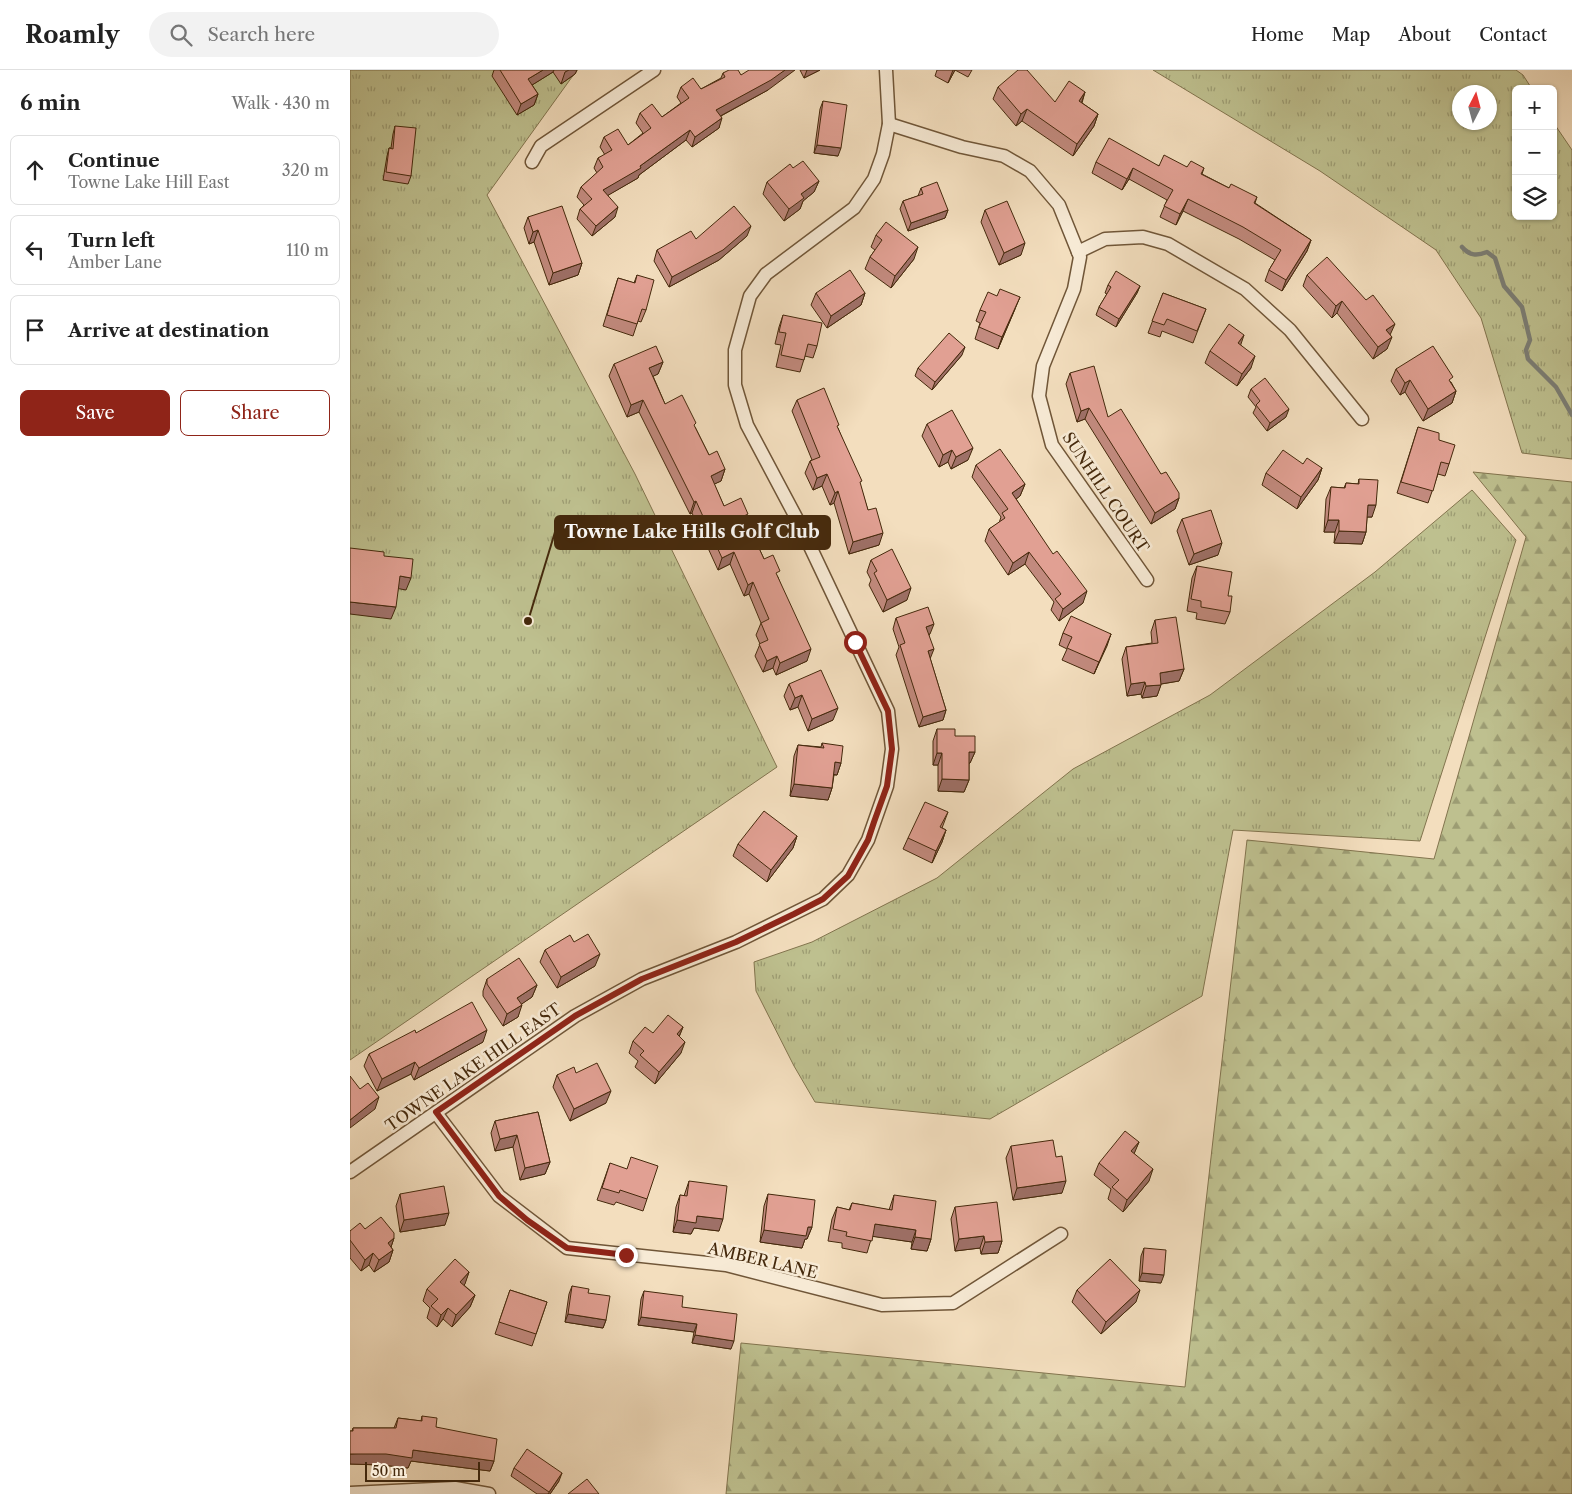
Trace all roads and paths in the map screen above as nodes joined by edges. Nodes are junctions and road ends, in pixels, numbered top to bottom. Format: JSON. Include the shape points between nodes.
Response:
{"nodes":[{"id":1,"x":654,"y":70,"type":"edge"},
{"id":2,"x":886,"y":70,"type":"edge"},
{"id":3,"x":889,"y":124,"type":"junction"},
{"id":4,"x":532,"y":162,"type":"dead end"},
{"id":5,"x":1078,"y":252,"type":"junction"},
{"id":6,"x":1362,"y":419,"type":"dead end"},
{"id":7,"x":1147,"y":580,"type":"dead end"},
{"id":8,"x":436,"y":1112,"type":"junction"},
{"id":9,"x":350,"y":1172,"type":"edge"},
{"id":10,"x":1061,"y":1234,"type":"dead end"},
{"id":11,"x":350,"y":1493,"type":"edge"},
{"id":12,"x":489,"y":1494,"type":"edge"}],
"edges":[{"from":1,"to":4,"type":"street","via":[[541,146]]},
{"from":2,"to":3,"type":"street","name":"TOWNE LAKE HILL EAST"},
{"from":3,"to":5,"type":"street","name":"SUNHILL COURT","via":[[962,147],[1004,156],[1030,171],[1059,205]]},
{"from":3,"to":8,"type":"street","name":"TOWNE LAKE HILL EAST","via":[[884,154],[874,179],[854,208],[766,274],[750,296],[735,350],[735,385],[747,425],[798,521],[888,711],[892,749],[887,786],[868,840],[848,876],[823,899],[736,942],[642,979],[575,1016]]},
{"from":5,"to":6,"type":"street","via":[[1105,239],[1143,237],[1168,244],[1246,289],[1290,330]]},
{"from":5,"to":7,"type":"street","name":"SUNHILL COURT","via":[[1080,257],[1074,289],[1043,366],[1039,396],[1052,445]]},
{"from":8,"to":9,"type":"street","name":"TOWNE LAKE HILL EAST"},
{"from":8,"to":10,"type":"street","name":"AMBER LANE","via":[[499,1196],[567,1248],[726,1265],[891,1305],[953,1303]]},
{"from":11,"to":12,"type":"street","via":[[455,1488]]}]}
